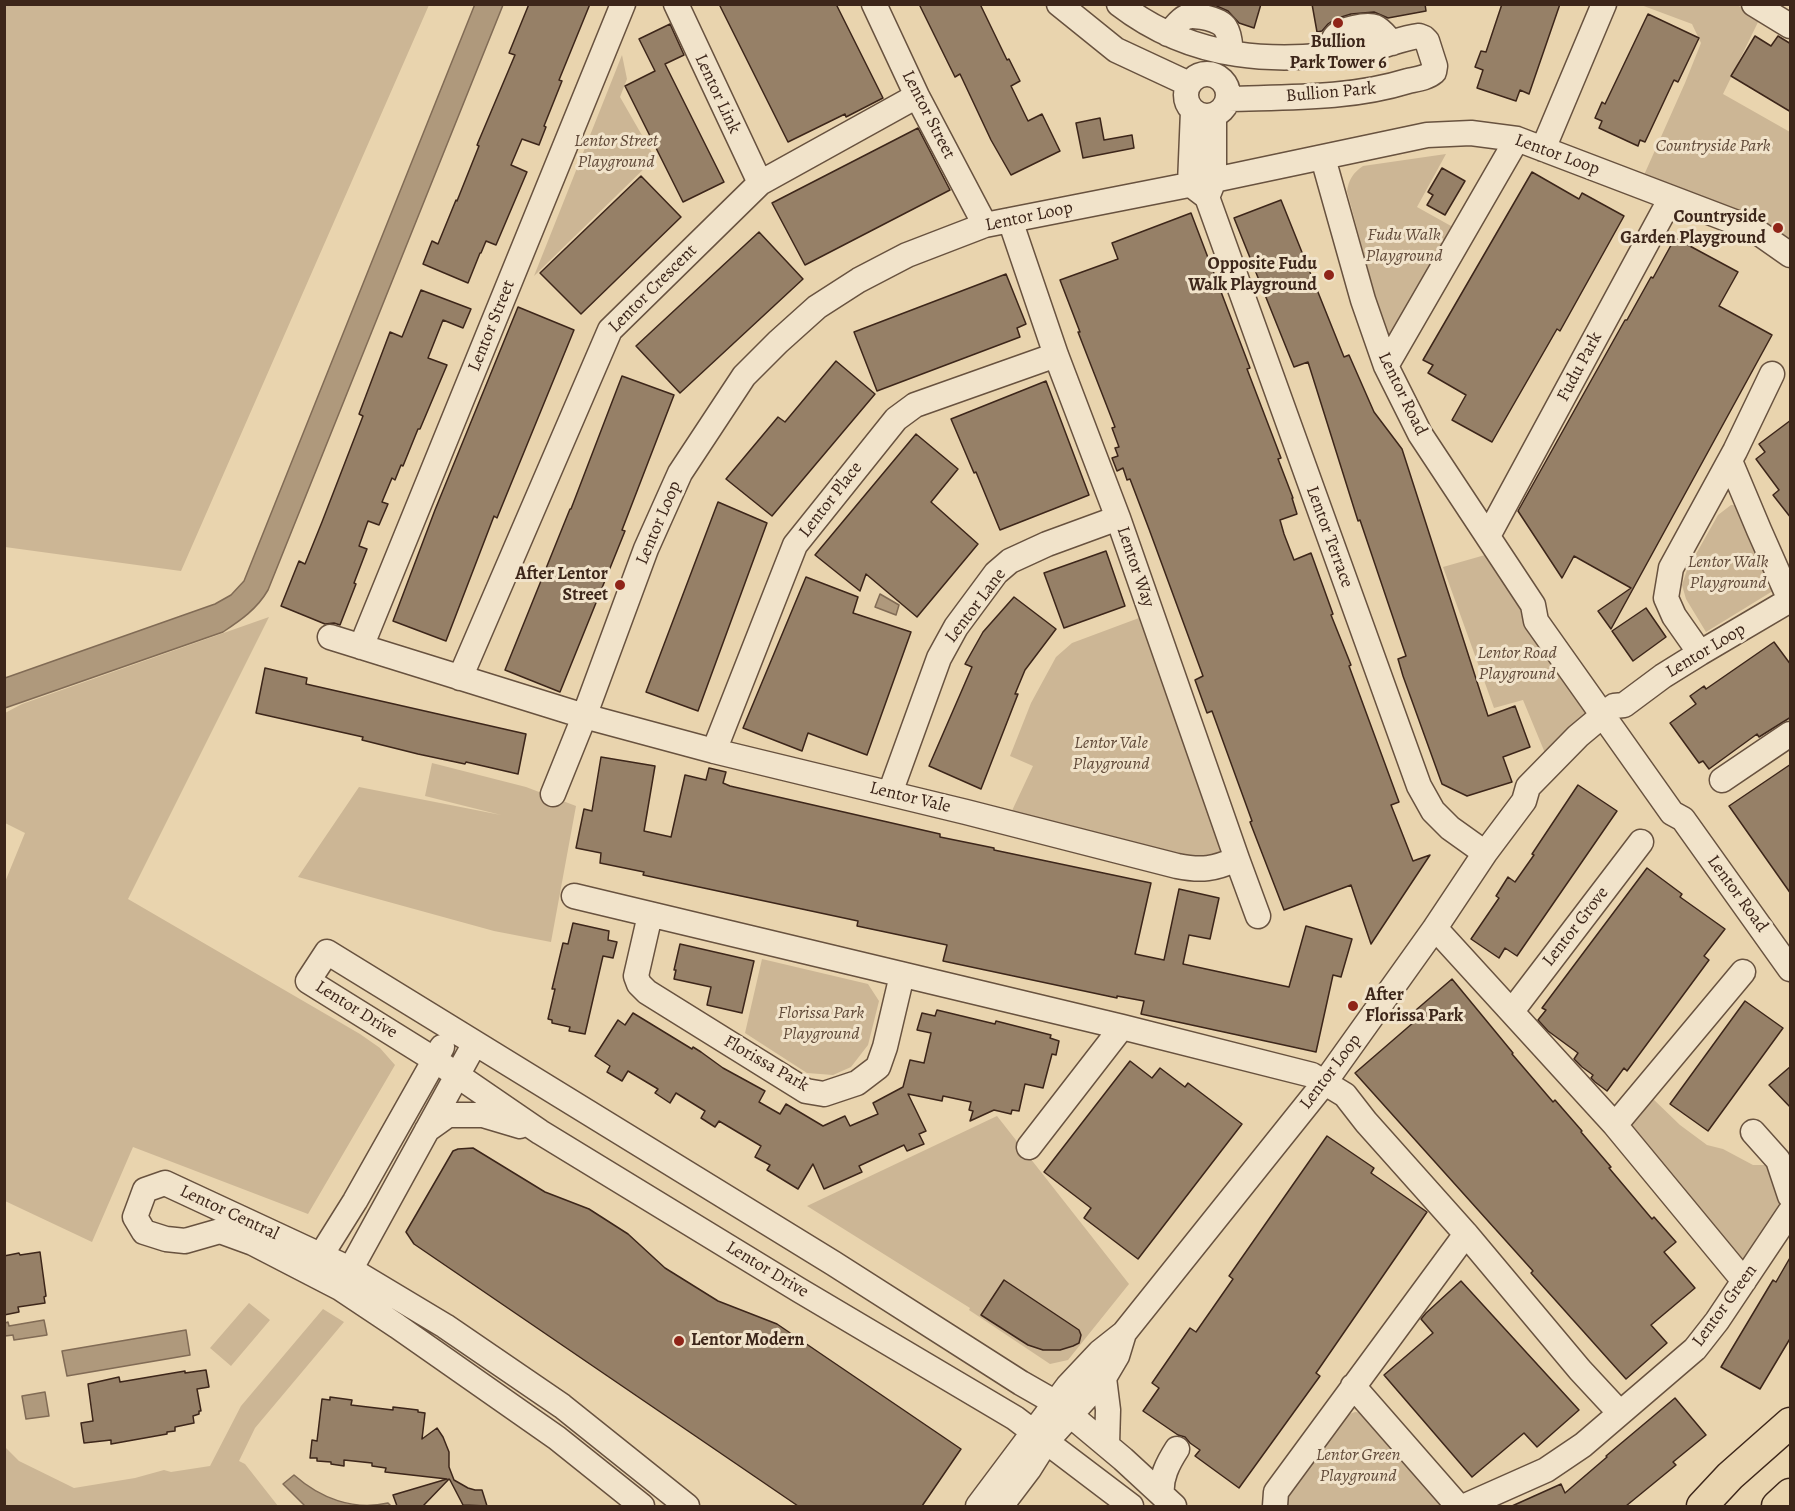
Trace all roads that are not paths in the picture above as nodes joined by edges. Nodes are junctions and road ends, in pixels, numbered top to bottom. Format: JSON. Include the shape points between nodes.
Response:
{"nodes":[{"id":1,"x":623,"y":4,"type":"edge"},
{"id":2,"x":676,"y":4,"type":"edge"},
{"id":3,"x":874,"y":4,"type":"edge"},
{"id":4,"x":1059,"y":4,"type":"edge"},
{"id":5,"x":1119,"y":4,"type":"edge"},
{"id":6,"x":1604,"y":4,"type":"edge"},
{"id":7,"x":1754,"y":4,"type":"edge"},
{"id":8,"x":1791,"y":26,"type":"edge"},
{"id":9,"x":1098,"y":35,"type":"junction"},
{"id":10,"x":1294,"y":58,"type":"junction"},
{"id":11,"x":1189,"y":84,"type":"junction"},
{"id":12,"x":917,"y":96,"type":"junction"},
{"id":13,"x":1294,"y":96,"type":"junction"},
{"id":14,"x":1212,"y":109,"type":"junction"},
{"id":15,"x":1516,"y":139,"type":"junction"},
{"id":16,"x":1544,"y":150,"type":"junction"},
{"id":17,"x":1323,"y":158,"type":"junction"},
{"id":18,"x":760,"y":183,"type":"junction"},
{"id":19,"x":1203,"y":187,"type":"junction"},
{"id":20,"x":1671,"y":198,"type":"junction"},
{"id":21,"x":1010,"y":219,"type":"junction"},
{"id":22,"x":985,"y":225,"type":"junction"},
{"id":23,"x":1791,"y":255,"type":"edge"},
{"id":24,"x":1056,"y":355,"type":"junction"},
{"id":25,"x":1386,"y":366,"type":"junction"},
{"id":26,"x":1772,"y":374,"type":"dead end"},
{"id":27,"x":1730,"y":461,"type":"junction"},
{"id":28,"x":1118,"y":518,"type":"junction"},
{"id":29,"x":1488,"y":536,"type":"junction"},
{"id":30,"x":1790,"y":600,"type":"edge"},
{"id":31,"x":330,"y":637,"type":"dead end"},
{"id":32,"x":362,"y":647,"type":"junction"},
{"id":33,"x":1700,"y":653,"type":"junction"},
{"id":34,"x":460,"y":678,"type":"junction"},
{"id":35,"x":1614,"y":713,"type":"junction"},
{"id":36,"x":584,"y":716,"type":"junction"},
{"id":37,"x":1791,"y":734,"type":"edge"},
{"id":38,"x":714,"y":750,"type":"junction"},
{"id":39,"x":1722,"y":780,"type":"dead end"},
{"id":40,"x":553,"y":794,"type":"dead end"},
{"id":41,"x":890,"y":794,"type":"junction"},
{"id":42,"x":1641,"y":842,"type":"dead end"},
{"id":43,"x":1485,"y":852,"type":"junction"},
{"id":44,"x":1237,"y":859,"type":"junction"},
{"id":45,"x":574,"y":896,"type":"dead end"},
{"id":46,"x":650,"y":915,"type":"junction"},
{"id":47,"x":1258,"y":916,"type":"dead end"},
{"id":48,"x":1435,"y":928,"type":"junction"},
{"id":49,"x":1791,"y":969,"type":"edge"},
{"id":50,"x":1743,"y":972,"type":"dead end"},
{"id":51,"x":902,"y":975,"type":"junction"},
{"id":52,"x":1512,"y":1011,"type":"junction"},
{"id":53,"x":1122,"y":1027,"type":"junction"},
{"id":54,"x":453,"y":1029,"type":"junction"},
{"id":55,"x":475,"y":1043,"type":"junction"},
{"id":56,"x":435,"y":1059,"type":"junction"},
{"id":57,"x":458,"y":1074,"type":"junction"},
{"id":58,"x":1325,"y":1082,"type":"junction"},
{"id":59,"x":1615,"y":1125,"type":"junction"},
{"id":60,"x":427,"y":1130,"type":"junction"},
{"id":61,"x":540,"y":1132,"type":"junction"},
{"id":62,"x":1753,"y":1132,"type":"dead end"},
{"id":63,"x":1029,"y":1147,"type":"dead end"},
{"id":64,"x":1791,"y":1196,"type":"edge"},
{"id":65,"x":1791,"y":1212,"type":"edge"},
{"id":66,"x":1466,"y":1234,"type":"junction"},
{"id":67,"x":316,"y":1264,"type":"junction"},
{"id":68,"x":345,"y":1279,"type":"junction"},
{"id":69,"x":1744,"y":1281,"type":"junction"},
{"id":70,"x":1124,"y":1333,"type":"junction"},
{"id":71,"x":1104,"y":1377,"type":"junction"},
{"id":72,"x":1353,"y":1386,"type":"junction"},
{"id":73,"x":1062,"y":1409,"type":"junction"},
{"id":74,"x":1620,"y":1413,"type":"junction"},
{"id":75,"x":1791,"y":1423,"type":"edge"},
{"id":76,"x":1040,"y":1437,"type":"junction"},
{"id":77,"x":1177,"y":1449,"type":"dead end"},
{"id":78,"x":1115,"y":1452,"type":"junction"},
{"id":79,"x":1791,"y":1494,"type":"edge"},
{"id":80,"x":1168,"y":1501,"type":"edge"},
{"id":81,"x":642,"y":1506,"type":"edge"},
{"id":82,"x":687,"y":1506,"type":"edge"},
{"id":83,"x":978,"y":1506,"type":"edge"},
{"id":84,"x":1001,"y":1506,"type":"edge"},
{"id":85,"x":1131,"y":1506,"type":"edge"},
{"id":86,"x":1275,"y":1506,"type":"edge"},
{"id":87,"x":1458,"y":1506,"type":"edge"},
{"id":88,"x":1465,"y":1506,"type":"edge"},
{"id":89,"x":1702,"y":1506,"type":"edge"},
{"id":90,"x":1776,"y":1506,"type":"edge"}],
"edges":[{"from":1,"to":32,"type":"street","name":"Lentor Street"},
{"from":2,"to":18,"type":"street","name":"Lentor Link"},
{"from":3,"to":12,"type":"street","name":"Lentor Street"},
{"from":4,"to":9,"type":"street"},
{"from":5,"to":9,"type":"street"},
{"from":5,"to":10,"type":"street","name":"Bullion Park","via":[[1168,34],[1182,19],[1195,15],[1224,25],[1231,53]]},
{"from":6,"to":16,"type":"street"},
{"from":7,"to":8,"type":"street"},
{"from":9,"to":11,"type":"street","via":[[1116,50]]},
{"from":10,"to":13,"type":"street"},
{"from":10,"to":13,"type":"street","name":"Bullion Park","via":[[1328,55],[1339,33],[1367,25],[1380,30],[1392,43],[1424,38],[1435,66],[1428,76],[1388,87],[1358,93]]},
{"from":11,"to":14,"type":"street","via":[[1186,99]]},
{"from":11,"to":14,"type":"street","via":[[1208,74],[1226,85]]},
{"from":12,"to":18,"type":"street","name":"Lentor Crescent"},
{"from":12,"to":22,"type":"street","name":"Lentor Street"},
{"from":13,"to":14,"type":"street","name":"Bullion Park"},
{"from":14,"to":19,"type":"street"},
{"from":15,"to":16,"type":"street","name":"Lentor Loop"},
{"from":15,"to":17,"type":"street","name":"Lentor Loop","via":[[1471,133],[1427,135]]},
{"from":15,"to":25,"type":"street"},
{"from":16,"to":20,"type":"street","name":"Lentor Loop"},
{"from":17,"to":19,"type":"street","name":"Lentor Loop"},
{"from":17,"to":25,"type":"street","name":"Lentor Road"},
{"from":18,"to":34,"type":"street","name":"Lentor Crescent","via":[[610,330]]},
{"from":19,"to":21,"type":"street","name":"Lentor Loop"},
{"from":19,"to":43,"type":"street","name":"Lentor Terrace","via":[[1419,786],[1433,812]]},
{"from":20,"to":23,"type":"street","name":"Lentor Loop","via":[[1753,228]]},
{"from":20,"to":29,"type":"street","name":"Fudu Park"},
{"from":21,"to":22,"type":"street","name":"Lentor Loop"},
{"from":21,"to":24,"type":"street","name":"Lentor Way"},
{"from":22,"to":36,"type":"street","name":"Lentor Loop","via":[[907,255],[859,280],[817,307],[744,376],[680,473],[646,549]]},
{"from":24,"to":28,"type":"street","name":"Lentor Way"},
{"from":24,"to":38,"type":"street","name":"Lentor Place","via":[[915,405],[896,419],[795,545]]},
{"from":25,"to":29,"type":"street","name":"Lentor Road","via":[[1420,434]]},
{"from":26,"to":27,"type":"street"},
{"from":27,"to":30,"type":"street"},
{"from":27,"to":33,"type":"street","via":[[1671,568],[1667,587],[1666,598],[1674,616]]},
{"from":28,"to":41,"type":"street","name":"Lentor Lane","via":[[1047,544],[1010,561],[996,573],[956,627],[939,658]]},
{"from":28,"to":44,"type":"street","name":"Lentor Way"},
{"from":29,"to":35,"type":"street","name":"Lentor Road","via":[[1533,605],[1547,614]]},
{"from":30,"to":33,"type":"street","name":"Lentor Loop"},
{"from":31,"to":32,"type":"street"},
{"from":32,"to":34,"type":"street"},
{"from":33,"to":35,"type":"street","name":"Lentor Loop"},
{"from":34,"to":36,"type":"street"},
{"from":35,"to":43,"type":"street","name":"Lentor Loop","via":[[1537,795],[1524,801]]},
{"from":35,"to":49,"type":"street","name":"Lentor Road","via":[[1682,807],[1683,819]]},
{"from":36,"to":38,"type":"street","name":"Lentor Vale"},
{"from":36,"to":40,"type":"street","name":"Lentor Loop"},
{"from":37,"to":39,"type":"street"},
{"from":38,"to":41,"type":"street","name":"Lentor Vale"},
{"from":41,"to":44,"type":"street","name":"Lentor Vale","via":[[1197,870],[1220,867]]},
{"from":42,"to":52,"type":"street","name":"Lentor Grove"},
{"from":43,"to":48,"type":"street","name":"Lentor Loop"},
{"from":44,"to":47,"type":"street","name":"Lentor Way"},
{"from":45,"to":46,"type":"street"},
{"from":46,"to":51,"type":"street"},
{"from":46,"to":51,"type":"street","name":"Florissa Park","via":[[636,976],[639,984],[807,1091],[824,1094],[857,1083],[878,1067]]},
{"from":48,"to":52,"type":"street"},
{"from":48,"to":58,"type":"street","name":"Lentor Loop"},
{"from":50,"to":59,"type":"street"},
{"from":51,"to":53,"type":"street"},
{"from":52,"to":59,"type":"street"},
{"from":53,"to":58,"type":"street","via":[[1306,1073]]},
{"from":53,"to":63,"type":"street"},
{"from":54,"to":55,"type":"street","name":"Lentor Drive"},
{"from":54,"to":56,"type":"street"},
{"from":54,"to":56,"type":"street","name":"Lentor Drive","via":[[327,952],[308,981]]},
{"from":55,"to":57,"type":"street"},
{"from":55,"to":73,"type":"street","name":"Lentor Drive"},
{"from":56,"to":57,"type":"street","name":"Lentor Drive"},
{"from":56,"to":67,"type":"street"},
{"from":57,"to":60,"type":"street"},
{"from":57,"to":61,"type":"street","name":"Lentor Drive"},
{"from":58,"to":66,"type":"street","via":[[1345,1095]]},
{"from":58,"to":70,"type":"street","name":"Lentor Loop"},
{"from":59,"to":69,"type":"street"},
{"from":60,"to":61,"type":"street","via":[[448,1115],[466,1114],[483,1115]]},
{"from":60,"to":68,"type":"street"},
{"from":61,"to":76,"type":"street","name":"Lentor Drive","via":[[1015,1418]]},
{"from":62,"to":64,"type":"street","via":[[1778,1160]]},
{"from":65,"to":69,"type":"street","name":"Lentor Green"},
{"from":66,"to":72,"type":"street"},
{"from":66,"to":74,"type":"street"},
{"from":67,"to":67,"type":"street","name":"Lentor Central","via":[[220,1231],[184,1241],[166,1239],[144,1232],[135,1217],[145,1190],[165,1183]]},
{"from":67,"to":68,"type":"street","name":"Lentor Central"},
{"from":68,"to":81,"type":"street","name":"Lentor Central","via":[[397,1326],[557,1438]]},
{"from":68,"to":82,"type":"street","name":"Lentor Central","via":[[446,1326],[562,1407]]},
{"from":69,"to":74,"type":"street","name":"Lentor Green","via":[[1695,1349]]},
{"from":70,"to":71,"type":"street","name":"Lentor Loop","via":[[1118,1356]]},
{"from":70,"to":73,"type":"street","name":"Lentor Loop","via":[[1068,1386]]},
{"from":71,"to":73,"type":"street","name":"Lentor Loop"},
{"from":71,"to":78,"type":"street"},
{"from":72,"to":86,"type":"street","via":[[1276,1492]]},
{"from":72,"to":87,"type":"street"},
{"from":73,"to":76,"type":"street"},
{"from":73,"to":78,"type":"street"},
{"from":74,"to":88,"type":"street","name":"Lentor Green","via":[[1546,1470]]},
{"from":75,"to":89,"type":"main road"},
{"from":76,"to":83,"type":"street"},
{"from":76,"to":84,"type":"street","via":[[1029,1469]]},
{"from":76,"to":85,"type":"street","name":"Lentor Drive"},
{"from":77,"to":80,"type":"street","via":[[1161,1487]]},
{"from":78,"to":80,"type":"street"},
{"from":79,"to":90,"type":"main road"}]}
